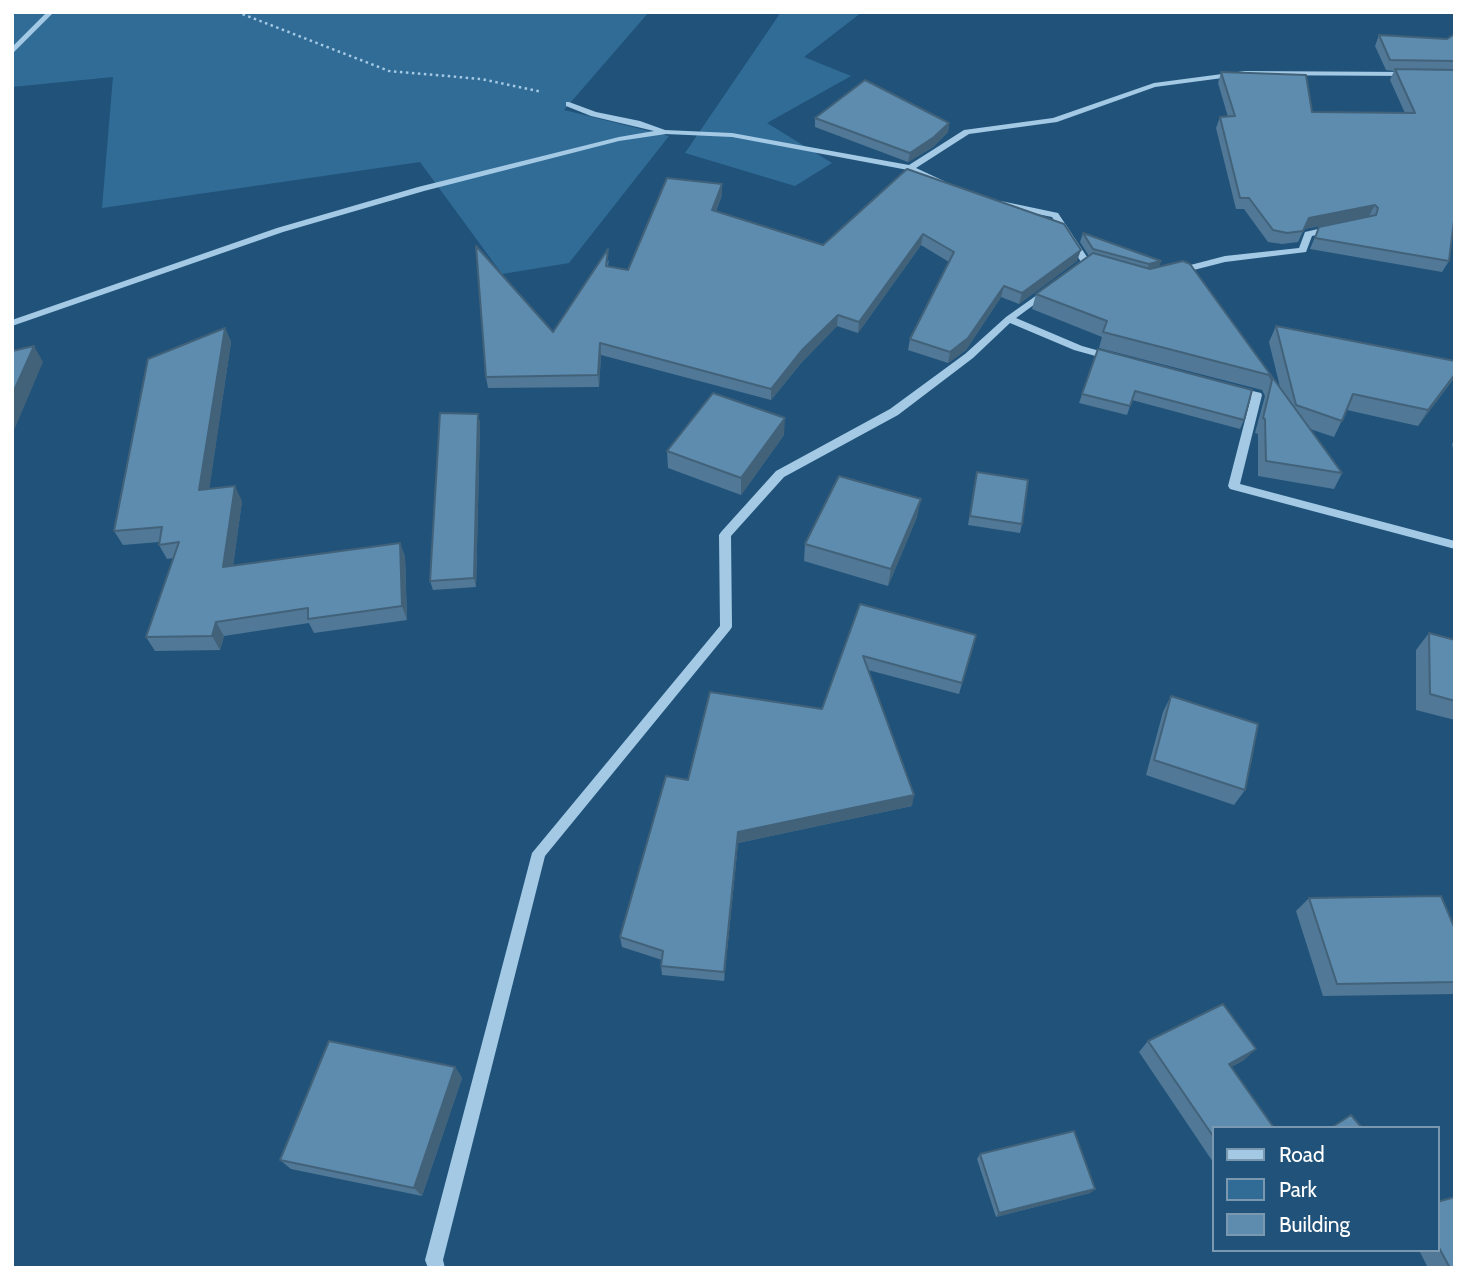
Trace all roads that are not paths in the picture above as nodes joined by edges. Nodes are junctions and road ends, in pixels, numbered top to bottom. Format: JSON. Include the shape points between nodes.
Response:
{"nodes":[{"id":1,"x":51,"y":12,"type":"edge"},
{"id":2,"x":12,"y":52,"type":"edge"},
{"id":3,"x":1420,"y":74,"type":"edge"},
{"id":4,"x":569,"y":104,"type":"road end"},
{"id":5,"x":666,"y":132,"type":"junction"},
{"id":6,"x":910,"y":168,"type":"junction"},
{"id":7,"x":951,"y":187,"type":"edge"},
{"id":8,"x":987,"y":200,"type":"edge"},
{"id":9,"x":1343,"y":226,"type":"edge"},
{"id":10,"x":1075,"y":271,"type":"edge"},
{"id":11,"x":1159,"y":276,"type":"edge"},
{"id":12,"x":1053,"y":287,"type":"edge"},
{"id":13,"x":1009,"y":319,"type":"junction"},
{"id":14,"x":12,"y":323,"type":"edge"},
{"id":15,"x":1118,"y":359,"type":"edge"},
{"id":16,"x":1220,"y":386,"type":"edge"},
{"id":17,"x":1455,"y":545,"type":"edge"},
{"id":18,"x":437,"y":1268,"type":"edge"}],
"edges":[{"from":1,"to":2,"type":"street"},
{"from":3,"to":6,"type":"street","via":[[1245,73],[1154,85],[1054,120],[967,132]]},
{"from":4,"to":5,"type":"street"},
{"from":5,"to":6,"type":"street","via":[[732,135]]},
{"from":5,"to":14,"type":"street","via":[[619,139],[408,192],[280,230]]},
{"from":6,"to":7,"type":"street"},
{"from":8,"to":10,"type":"street","via":[[1055,215],[1092,264]]},
{"from":9,"to":11,"type":"street","via":[[1307,234],[1303,250],[1225,259]]},
{"from":12,"to":13,"type":"street"},
{"from":13,"to":15,"type":"street"},
{"from":13,"to":18,"type":"street","via":[[970,356],[894,412],[780,474],[725,534],[726,627],[539,853],[434,1260]]},
{"from":16,"to":17,"type":"street","via":[[1257,395],[1234,486]]}]}
